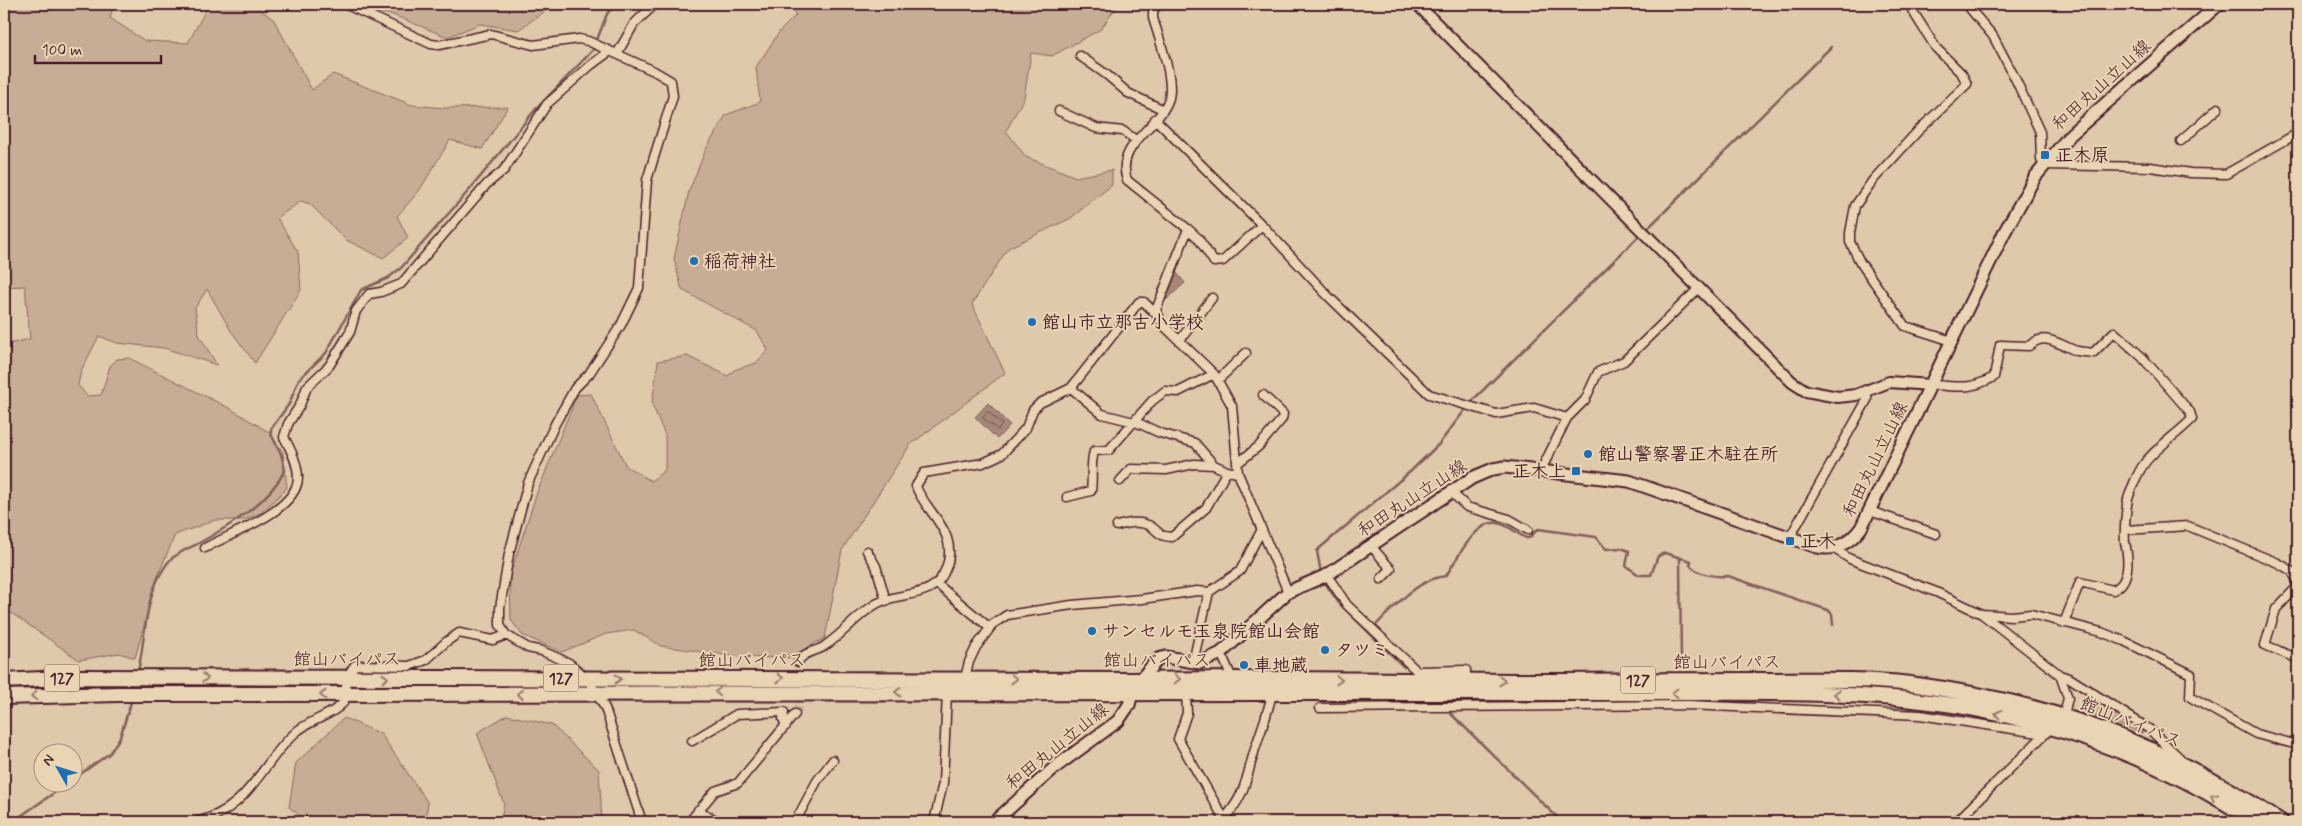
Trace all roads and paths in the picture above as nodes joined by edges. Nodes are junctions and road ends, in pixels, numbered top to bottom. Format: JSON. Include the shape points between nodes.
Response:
{"nodes":[{"id":1,"x":345,"y":4,"type":"edge"},
{"id":2,"x":655,"y":4,"type":"edge"},
{"id":3,"x":1158,"y":4,"type":"edge"},
{"id":4,"x":1416,"y":4,"type":"edge"},
{"id":5,"x":1912,"y":4,"type":"edge"},
{"id":6,"x":1966,"y":4,"type":"edge"},
{"id":7,"x":2219,"y":4,"type":"edge"},
{"id":8,"x":614,"y":53,"type":"junction"},
{"id":9,"x":1080,"y":56,"type":"dead end"},
{"id":10,"x":2218,"y":108,"type":"dead end"},
{"id":11,"x":1162,"y":109,"type":"junction"},
{"id":12,"x":1060,"y":111,"type":"dead end"},
{"id":13,"x":1155,"y":119,"type":"junction"},
{"id":14,"x":2298,"y":133,"type":"edge"},
{"id":15,"x":1136,"y":140,"type":"junction"},
{"id":16,"x":2181,"y":141,"type":"dead end"},
{"id":17,"x":2044,"y":165,"type":"junction"},
{"id":18,"x":1262,"y":225,"type":"junction"},
{"id":19,"x":1188,"y":229,"type":"junction"},
{"id":20,"x":1699,"y":288,"type":"junction"},
{"id":21,"x":1212,"y":298,"type":"dead end"},
{"id":22,"x":1157,"y":315,"type":"junction"},
{"id":23,"x":1180,"y":340,"type":"junction"},
{"id":24,"x":1952,"y":341,"type":"junction"},
{"id":25,"x":1246,"y":353,"type":"dead end"},
{"id":26,"x":1216,"y":377,"type":"junction"},
{"id":27,"x":1931,"y":385,"type":"junction"},
{"id":28,"x":1071,"y":388,"type":"junction"},
{"id":29,"x":1867,"y":390,"type":"junction"},
{"id":30,"x":1263,"y":396,"type":"dead end"},
{"id":31,"x":1567,"y":418,"type":"junction"},
{"id":32,"x":1134,"y":422,"type":"junction"},
{"id":33,"x":1238,"y":463,"type":"junction"},
{"id":34,"x":1214,"y":465,"type":"junction"},
{"id":35,"x":1542,"y":470,"type":"junction"},
{"id":36,"x":1227,"y":472,"type":"junction"},
{"id":37,"x":1238,"y":473,"type":"junction"},
{"id":38,"x":1120,"y":481,"type":"dead end"},
{"id":39,"x":1451,"y":492,"type":"junction"},
{"id":40,"x":1067,"y":497,"type":"dead end"},
{"id":41,"x":1870,"y":511,"type":"junction"},
{"id":42,"x":1117,"y":526,"type":"dead end"},
{"id":43,"x":1528,"y":530,"type":"dead end"},
{"id":44,"x":2125,"y":530,"type":"junction"},
{"id":45,"x":1261,"y":531,"type":"junction"},
{"id":46,"x":1936,"y":534,"type":"dead end"},
{"id":47,"x":1790,"y":537,"type":"junction"},
{"id":48,"x":1371,"y":546,"type":"junction"},
{"id":49,"x":206,"y":548,"type":"dead end"},
{"id":50,"x":1833,"y":548,"type":"junction"},
{"id":51,"x":868,"y":551,"type":"dead end"},
{"id":52,"x":1327,"y":575,"type":"junction"},
{"id":53,"x":1381,"y":579,"type":"dead end"},
{"id":54,"x":937,"y":584,"type":"junction"},
{"id":55,"x":2298,"y":584,"type":"edge"},
{"id":56,"x":1209,"y":592,"type":"junction"},
{"id":57,"x":1288,"y":592,"type":"junction"},
{"id":58,"x":886,"y":601,"type":"junction"},
{"id":59,"x":1982,"y":614,"type":"junction"},
{"id":60,"x":2064,"y":623,"type":"junction"},
{"id":61,"x":990,"y":628,"type":"junction"},
{"id":62,"x":506,"y":635,"type":"junction"},
{"id":63,"x":1221,"y":653,"type":"junction"},
{"id":64,"x":2298,"y":659,"type":"edge"},
{"id":65,"x":798,"y":662,"type":"dead end"},
{"id":66,"x":1193,"y":662,"type":"junction"},
{"id":67,"x":2060,"y":675,"type":"junction"},
{"id":68,"x":347,"y":678,"type":"junction"},
{"id":69,"x":588,"y":678,"type":"junction"},
{"id":70,"x":966,"y":678,"type":"junction"},
{"id":71,"x":1232,"y":678,"type":"junction"},
{"id":72,"x":1140,"y":680,"type":"junction"},
{"id":73,"x":4,"y":681,"type":"edge"},
{"id":74,"x":1466,"y":681,"type":"junction"},
{"id":75,"x":597,"y":692,"type":"junction"},
{"id":76,"x":947,"y":692,"type":"junction"},
{"id":77,"x":1132,"y":693,"type":"junction"},
{"id":78,"x":1186,"y":693,"type":"junction"},
{"id":79,"x":1272,"y":693,"type":"junction"},
{"id":80,"x":346,"y":694,"type":"junction"},
{"id":81,"x":4,"y":697,"type":"edge"},
{"id":82,"x":1320,"y":708,"type":"dead end"},
{"id":83,"x":795,"y":714,"type":"tunnel mouth"},
{"id":84,"x":2064,"y":715,"type":"junction"},
{"id":85,"x":786,"y":726,"type":"junction"},
{"id":86,"x":2048,"y":731,"type":"junction"},
{"id":87,"x":692,"y":741,"type":"dead end"},
{"id":88,"x":2298,"y":745,"type":"edge"},
{"id":89,"x":833,"y":760,"type":"dead end"},
{"id":90,"x":2188,"y":766,"type":"junction"},
{"id":91,"x":698,"y":810,"type":"junction"},
{"id":92,"x":1225,"y":820,"type":"edge"},
{"id":93,"x":196,"y":822,"type":"edge"},
{"id":94,"x":642,"y":822,"type":"edge"},
{"id":95,"x":689,"y":822,"type":"edge"},
{"id":96,"x":719,"y":822,"type":"edge"},
{"id":97,"x":795,"y":822,"type":"edge"},
{"id":98,"x":934,"y":822,"type":"edge"},
{"id":99,"x":994,"y":822,"type":"edge"},
{"id":100,"x":1956,"y":822,"type":"edge"},
{"id":101,"x":2256,"y":822,"type":"edge"},
{"id":102,"x":2281,"y":822,"type":"edge"}],
"edges":[{"from":1,"to":8,"type":"street","via":[[439,46],[491,34],[533,46],[578,39]]},
{"from":2,"to":8,"type":"street","via":[[634,24]]},
{"from":3,"to":11,"type":"street","via":[[1153,18],[1168,69],[1169,98]]},
{"from":4,"to":20,"type":"street"},
{"from":5,"to":24,"type":"street","via":[[1912,10],[1931,40],[1967,84],[1873,180],[1855,206],[1850,242],[1860,262],[1905,326]]},
{"from":6,"to":17,"type":"street","via":[[1994,36],[2014,76],[2040,132]]},
{"from":7,"to":17,"type":"main road","name":"和田丸山立山線","via":[[2071,134]]},
{"from":8,"to":49,"type":"street","via":[[592,65],[547,104],[504,170],[487,184],[401,284],[369,294],[356,310],[350,332],[329,366],[307,387],[288,424],[284,437],[292,453],[298,479],[291,497],[268,516]]},
{"from":8,"to":62,"type":"street","via":[[665,77],[671,82],[673,96],[647,180],[639,288],[621,326],[589,374],[575,388],[528,483],[509,554],[500,608],[500,625]]},
{"from":9,"to":11,"type":"street","via":[[1128,93]]},
{"from":10,"to":16,"type":"street"},
{"from":11,"to":13,"type":"street"},
{"from":12,"to":15,"type":"street","via":[[1096,128],[1123,131]]},
{"from":13,"to":15,"type":"street"},
{"from":13,"to":18,"type":"street"},
{"from":14,"to":17,"type":"street","via":[[2226,174],[2150,167]]},
{"from":15,"to":19,"type":"street","via":[[1123,171],[1127,180]]},
{"from":17,"to":24,"type":"main road","name":"和田丸山立山線","via":[[2016,210]]},
{"from":18,"to":19,"type":"street","via":[[1223,262],[1214,262]]},
{"from":18,"to":31,"type":"street","via":[[1328,296],[1429,394],[1496,414],[1534,408]]},
{"from":19,"to":22,"type":"street","via":[[1156,310]]},
{"from":20,"to":29,"type":"street","via":[[1783,374],[1806,391],[1838,397]]},
{"from":20,"to":31,"type":"street","via":[[1624,361],[1598,372],[1585,400]]},
{"from":21,"to":23,"type":"street"},
{"from":22,"to":23,"type":"street"},
{"from":22,"to":28,"type":"street","via":[[1140,302]]},
{"from":23,"to":26,"type":"street"},
{"from":24,"to":27,"type":"main road","name":"和田丸山立山線"},
{"from":25,"to":26,"type":"street"},
{"from":26,"to":32,"type":"street","via":[[1178,392],[1165,391]]},
{"from":26,"to":33,"type":"street","via":[[1232,406]]},
{"from":27,"to":29,"type":"street","via":[[1889,382]]},
{"from":27,"to":41,"type":"main road","name":"和田丸山立山線"},
{"from":27,"to":44,"type":"street","via":[[1977,386],[1994,376],[2000,345],[2029,346],[2036,339],[2048,338],[2078,351],[2093,353],[2114,332],[2130,344],[2190,412],[2192,419],[2144,464],[2128,500]]},
{"from":28,"to":32,"type":"street","via":[[1102,414]]},
{"from":28,"to":54,"type":"street","via":[[1040,402],[1026,428],[1002,454],[983,462],[924,473],[920,478],[917,491],[932,509],[947,538],[947,566]]},
{"from":29,"to":47,"type":"street","via":[[1867,400]]},
{"from":30,"to":33,"type":"street","via":[[1283,414],[1282,419],[1259,446]]},
{"from":31,"to":35,"type":"street"},
{"from":32,"to":34,"type":"street","via":[[1194,444]]},
{"from":32,"to":40,"type":"street","via":[[1109,450],[1094,451],[1090,464],[1091,491]]},
{"from":33,"to":37,"type":"street"},
{"from":34,"to":36,"type":"street"},
{"from":34,"to":38,"type":"street","via":[[1194,464],[1166,470],[1131,468]]},
{"from":35,"to":39,"type":"main road","name":"和田丸山立山線","via":[[1493,468]]},
{"from":35,"to":47,"type":"main road","name":"和田丸山立山線","via":[[1634,482]]},
{"from":36,"to":37,"type":"street"},
{"from":36,"to":42,"type":"street","via":[[1206,508],[1172,537],[1160,536],[1151,526],[1134,522]]},
{"from":37,"to":45,"type":"street"},
{"from":39,"to":43,"type":"street","via":[[1467,507],[1509,519]]},
{"from":39,"to":48,"type":"main road","name":"和田丸山立山線"},
{"from":41,"to":46,"type":"street"},
{"from":41,"to":50,"type":"main road","name":"和田丸山立山線","via":[[1856,536]]},
{"from":44,"to":55,"type":"street","via":[[2188,526],[2292,571]]},
{"from":44,"to":60,"type":"street","via":[[2128,568],[2119,586],[2113,590],[2080,582]]},
{"from":45,"to":56,"type":"street","via":[[1240,571]]},
{"from":45,"to":57,"type":"street"},
{"from":47,"to":50,"type":"main road","name":"和田丸山立山線","via":[[1817,547]]},
{"from":48,"to":52,"type":"main road","name":"和田丸山立山線"},
{"from":48,"to":53,"type":"street","via":[[1391,569]]},
{"from":50,"to":59,"type":"street","via":[[1850,559],[1936,592]]},
{"from":51,"to":58,"type":"street"},
{"from":52,"to":57,"type":"main road","name":"和田丸山立山線"},
{"from":52,"to":74,"type":"street","via":[[1347,605],[1416,671],[1466,670]]},
{"from":54,"to":58,"type":"street","via":[[924,592]]},
{"from":54,"to":61,"type":"street"},
{"from":55,"to":64,"type":"street","via":[[2276,609],[2265,645]]},
{"from":56,"to":61,"type":"street","via":[[1072,605],[1007,615]]},
{"from":56,"to":66,"type":"street"},
{"from":57,"to":63,"type":"main road","name":"和田丸山立山線"},
{"from":58,"to":65,"type":"street","via":[[865,610],[825,646],[802,655]]},
{"from":59,"to":60,"type":"street","via":[[2031,614]]},
{"from":59,"to":67,"type":"street"},
{"from":60,"to":88,"type":"street","via":[[2124,641],[2191,674],[2190,697],[2256,734]]},
{"from":61,"to":70,"type":"street","via":[[969,662]]},
{"from":62,"to":68,"type":"street","via":[[493,640],[459,634],[426,660],[409,666],[355,665]]},
{"from":62,"to":69,"type":"street","via":[[528,648],[568,663]]},
{"from":63,"to":66,"type":"main road","name":"和田丸山立山線","via":[[1205,661]]},
{"from":63,"to":71,"type":"street"},
{"from":66,"to":72,"type":"main road","name":"和田丸山立山線","via":[[1166,657],[1158,659]]},
{"from":67,"to":84,"type":"street","via":[[2068,698]]},
{"from":67,"to":90,"type":"street","via":[[2149,729]]},
{"from":68,"to":69,"type":"highway","name":"館山バイパス","number":"127","one_way":true},
{"from":73,"to":68,"type":"highway","name":"館山バイパス","number":"127","one_way":true,"via":[[78,677]]},
{"from":68,"to":80,"type":"street"},
{"from":69,"to":70,"type":"highway","name":"館山バイパス","number":"127","one_way":true},
{"from":69,"to":75,"type":"street"},
{"from":70,"to":72,"type":"highway","name":"館山バイパス","number":"127","one_way":true},
{"from":72,"to":71,"type":"highway","name":"館山バイパス","number":"127","one_way":true},
{"from":71,"to":74,"type":"highway","name":"館山バイパス","number":"127","one_way":true},
{"from":72,"to":77,"type":"main road","name":"和田丸山立山線"},
{"from":74,"to":84,"type":"highway","name":"館山バイパス","number":"127","one_way":true,"via":[[1880,682],[1976,695]]},
{"from":76,"to":75,"type":"highway","name":"館山バイパス","number":"127","one_way":true},
{"from":75,"to":80,"type":"highway","name":"館山バイパス","number":"127","one_way":true},
{"from":75,"to":94,"type":"street"},
{"from":76,"to":77,"type":"highway","name":"館山バイパス","number":"127"},
{"from":76,"to":98,"type":"street","via":[[943,783]]},
{"from":77,"to":78,"type":"highway","name":"館山バイパス","number":"127"},
{"from":77,"to":99,"type":"main road","name":"和田丸山立山線","via":[[1129,705],[1118,721],[1054,768]]},
{"from":78,"to":79,"type":"highway","name":"館山バイパス","number":"127"},
{"from":78,"to":92,"type":"street","via":[[1187,713],[1178,739]]},
{"from":86,"to":79,"type":"highway","name":"館山バイパス","number":"127","one_way":true,"via":[[1961,707],[1867,695]]},
{"from":79,"to":92,"type":"street","via":[[1268,718],[1255,749],[1247,782],[1241,798]]},
{"from":80,"to":81,"type":"highway","name":"館山バイパス","number":"127","one_way":true},
{"from":80,"to":93,"type":"street","via":[[342,704],[333,712],[295,733],[238,800],[212,817]]},
{"from":82,"to":86,"type":"street","via":[[1688,705],[1920,715]]},
{"from":83,"to":85,"type":"street"},
{"from":84,"to":86,"type":"street"},
{"from":84,"to":90,"type":"highway","name":"館山バイパス","number":"127","via":[[2127,738]]},
{"from":85,"to":87,"type":"street","via":[[784,712],[737,714]]},
{"from":85,"to":91,"type":"street","via":[[738,783],[715,791]]},
{"from":86,"to":100,"type":"street"},
{"from":101,"to":86,"type":"highway","name":"館山バイパス","number":"127","one_way":true,"via":[[2154,766],[2107,746]]},
{"from":89,"to":97,"type":"street","via":[[817,781]]},
{"from":90,"to":102,"type":"highway","name":"館山バイパス","number":"127"},
{"from":91,"to":95,"type":"street"},
{"from":91,"to":96,"type":"street"}]}
